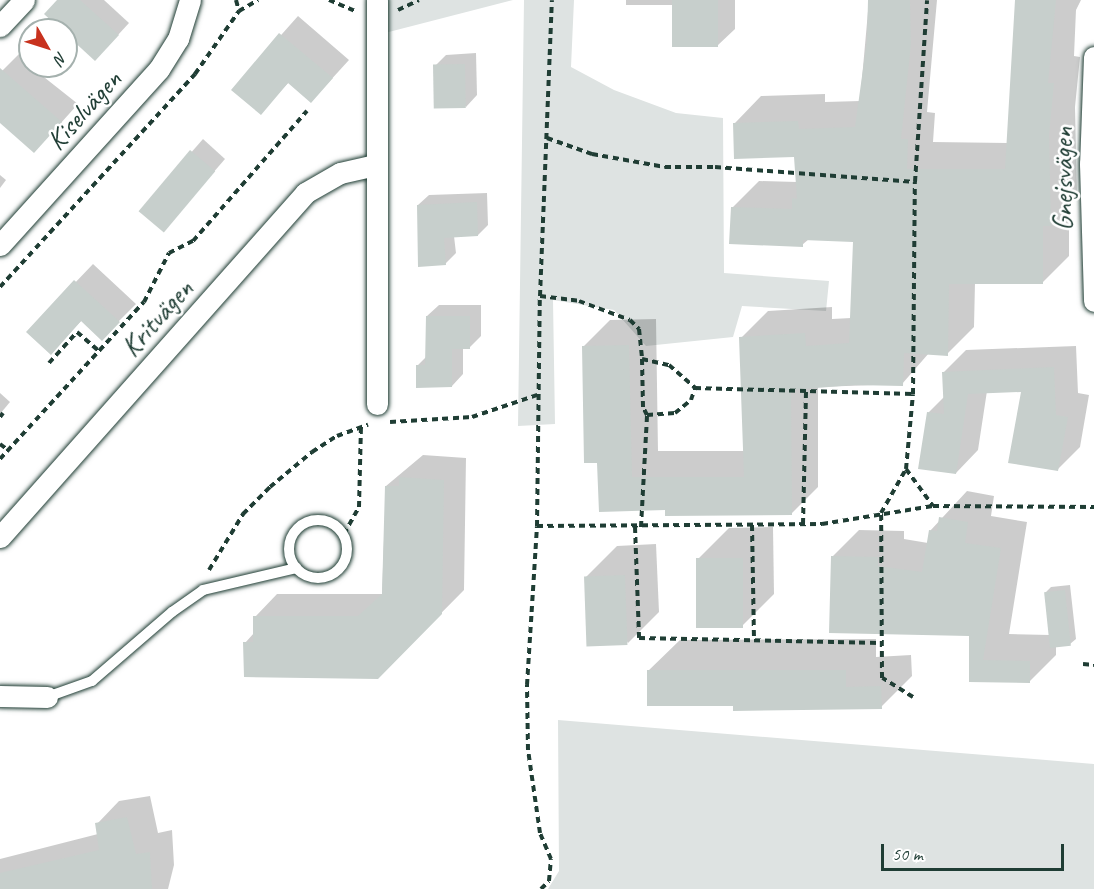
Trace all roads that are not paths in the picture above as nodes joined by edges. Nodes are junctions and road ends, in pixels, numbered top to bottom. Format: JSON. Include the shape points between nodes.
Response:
{"nodes":[{"id":1,"x":24,"y":0,"type":"edge"},
{"id":2,"x":190,"y":0,"type":"edge"},
{"id":3,"x":377,"y":0,"type":"edge"},
{"id":4,"x":0,"y":26,"type":"edge"},
{"id":5,"x":1094,"y":57,"type":"edge"},
{"id":6,"x":375,"y":165,"type":"junction"},
{"id":7,"x":0,"y":245,"type":"edge"},
{"id":8,"x":1094,"y":301,"type":"edge"},
{"id":9,"x":380,"y":416,"type":"road end"},
{"id":10,"x":0,"y":537,"type":"edge"},
{"id":11,"x":296,"y":568,"type":"junction"},
{"id":12,"x":0,"y":696,"type":"edge"},
{"id":13,"x":47,"y":697,"type":"joint"}],
"edges":[{"from":1,"to":4,"type":"street"},
{"from":2,"to":7,"type":"street","name":"Kiselvägen","via":[[178,39],[159,69]]},
{"from":3,"to":6,"type":"street"},
{"from":5,"to":8,"type":"street","name":"Gnejsvägen","via":[[1090,164]]},
{"from":6,"to":9,"type":"street"},
{"from":6,"to":10,"type":"street","name":"Kritvägen","via":[[340,173],[305,194]]},
{"from":11,"to":11,"type":"lane","via":[[289,550],[290,540],[301,525],[329,522],[344,534],[345,562],[331,576],[312,578]]},
{"from":11,"to":13,"type":"lane","via":[[234,580],[187,599],[110,669],[92,681]]},
{"from":12,"to":13,"type":"street"}]}
